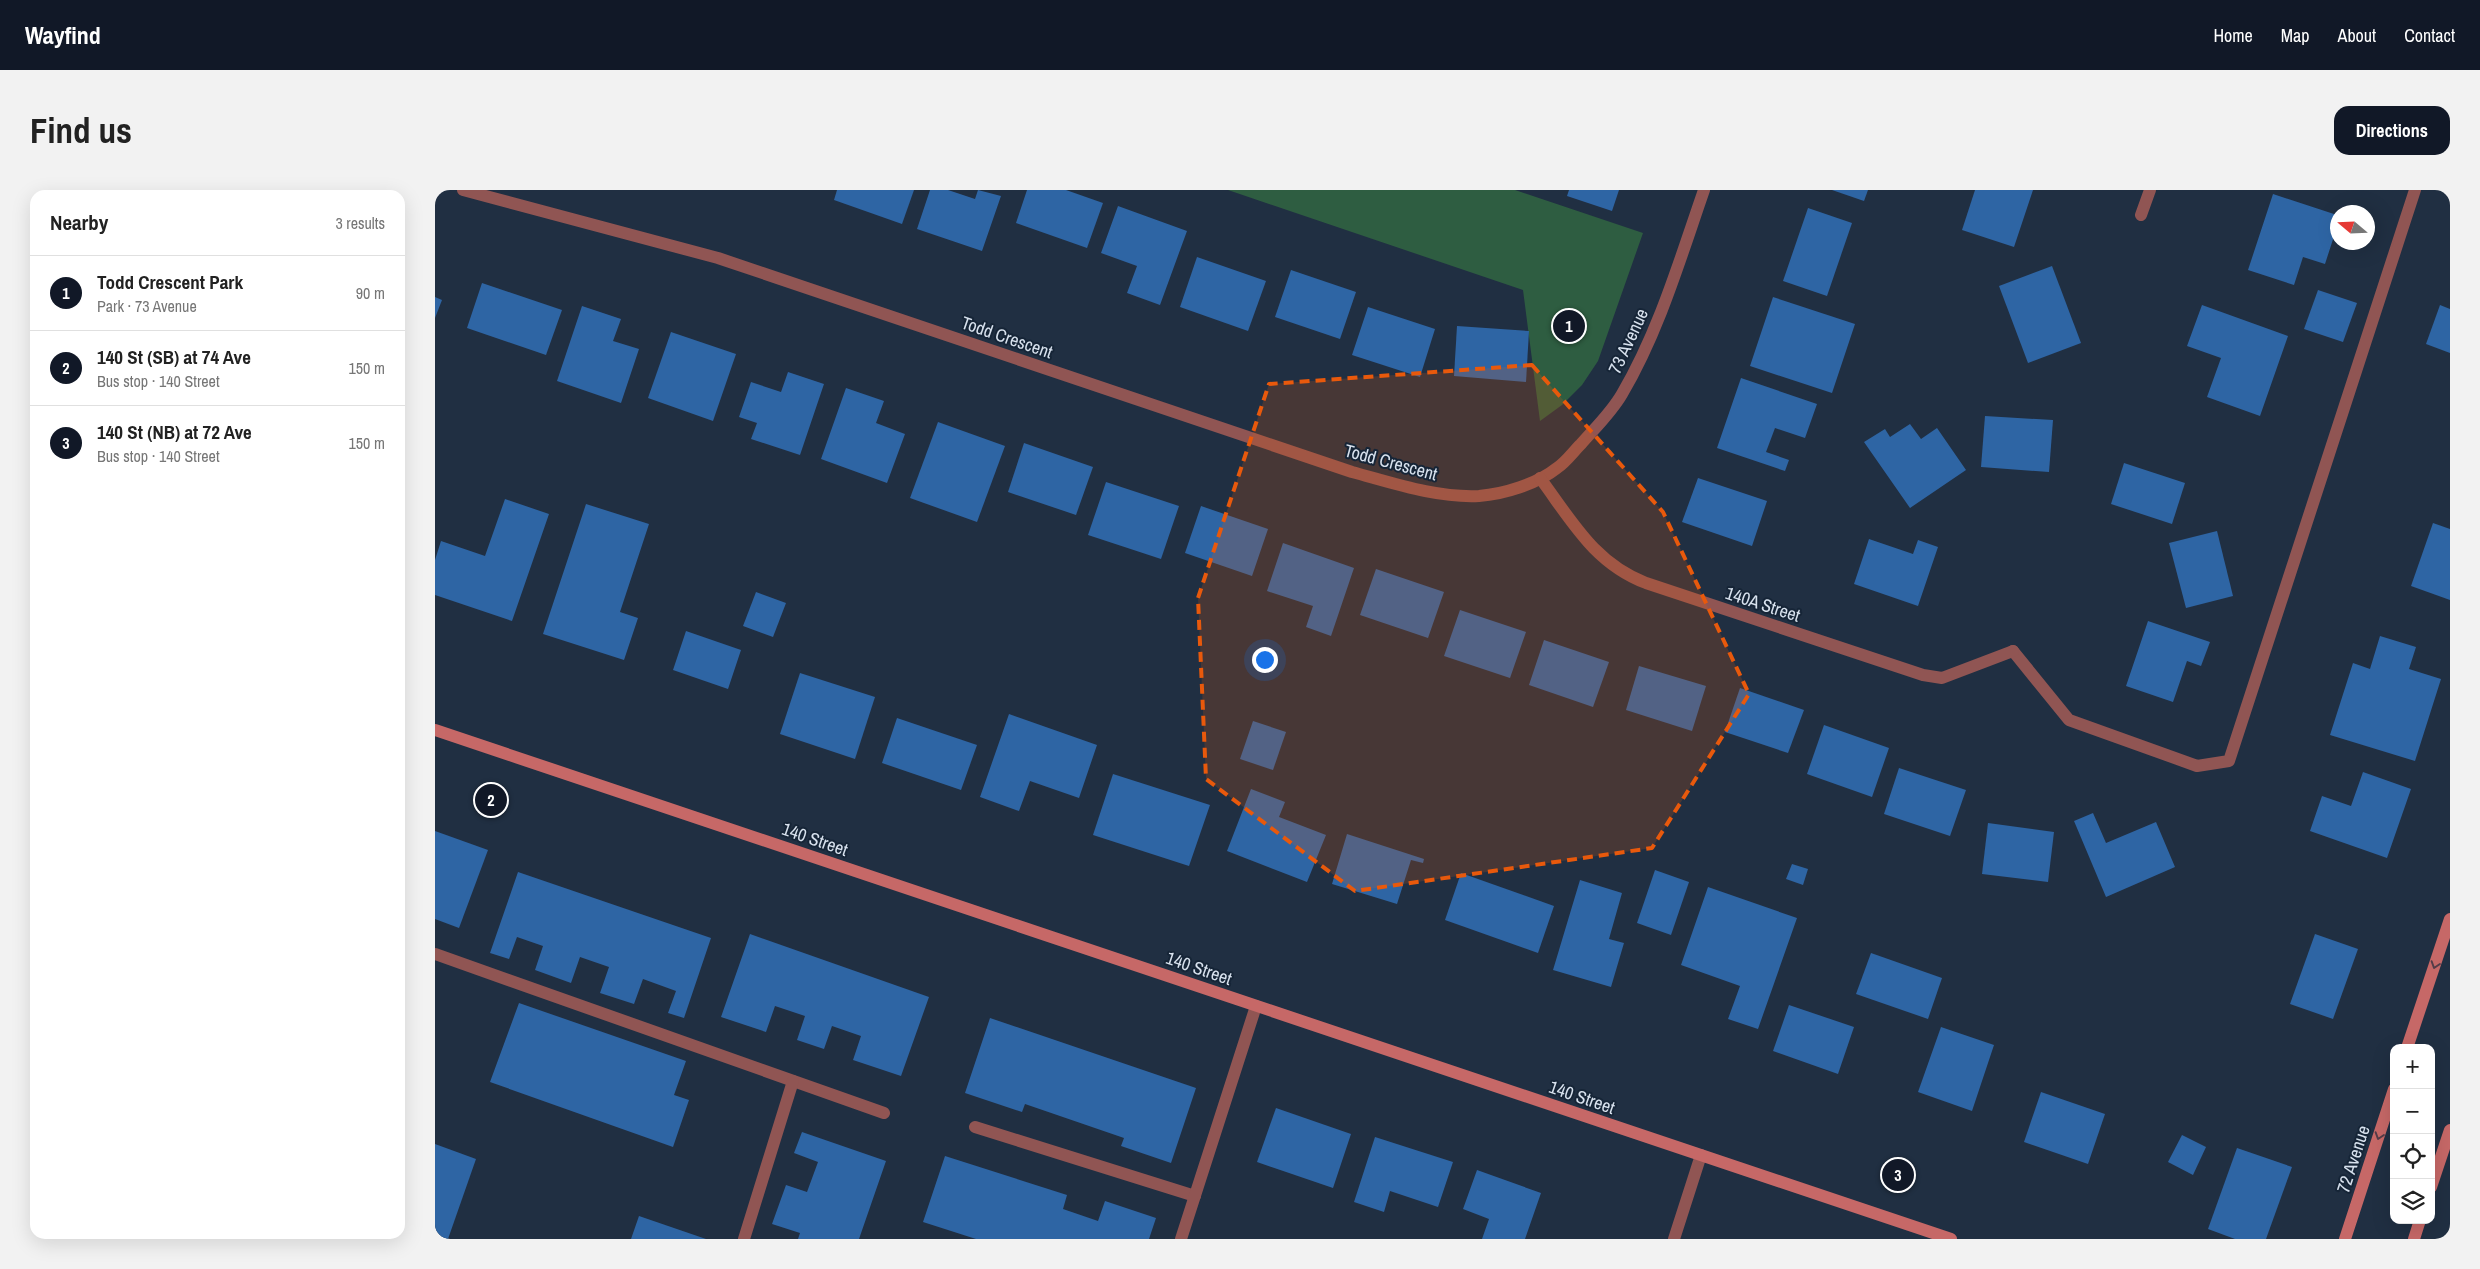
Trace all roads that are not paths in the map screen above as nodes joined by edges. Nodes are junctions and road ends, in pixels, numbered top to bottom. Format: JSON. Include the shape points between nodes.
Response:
{"nodes":[{"id":1,"x":463,"y":190,"type":"edge"},
{"id":2,"x":1704,"y":190,"type":"edge"},
{"id":3,"x":2150,"y":190,"type":"edge"},
{"id":4,"x":2415,"y":190,"type":"edge"},
{"id":5,"x":477,"y":192,"type":"edge"},
{"id":6,"x":2141,"y":215,"type":"dead end"},
{"id":7,"x":1540,"y":478,"type":"junction"},
{"id":8,"x":435,"y":730,"type":"edge"},
{"id":9,"x":2450,"y":919,"type":"edge"},
{"id":10,"x":435,"y":954,"type":"edge"},
{"id":11,"x":1256,"y":1006,"type":"junction"},
{"id":12,"x":2408,"y":1044,"type":"edge"},
{"id":13,"x":793,"y":1081,"type":"junction"},
{"id":14,"x":2390,"y":1101,"type":"edge"},
{"id":15,"x":884,"y":1113,"type":"dead end"},
{"id":16,"x":975,"y":1127,"type":"dead end"},
{"id":17,"x":2450,"y":1130,"type":"edge"},
{"id":18,"x":1701,"y":1155,"type":"junction"},
{"id":19,"x":2434,"y":1179,"type":"edge"},
{"id":20,"x":1195,"y":1196,"type":"junction"},
{"id":21,"x":2420,"y":1224,"type":"edge"},
{"id":22,"x":743,"y":1239,"type":"edge"},
{"id":23,"x":1181,"y":1239,"type":"edge"},
{"id":24,"x":1674,"y":1239,"type":"edge"},
{"id":25,"x":1951,"y":1239,"type":"edge"},
{"id":26,"x":2345,"y":1239,"type":"edge"},
{"id":27,"x":2414,"y":1239,"type":"edge"}],
"edges":[{"from":1,"to":5,"type":"street","name":"Todd Crescent"},
{"from":2,"to":7,"type":"street","name":"73 Avenue","via":[[1658,321],[1621,395],[1604,419],[1557,468]]},
{"from":3,"to":6,"type":"street"},
{"from":4,"to":7,"type":"street","name":"140A Street","via":[[2229,761],[2197,766],[2069,720],[2013,650],[1942,678],[1923,676],[1646,583],[1613,568],[1586,543]]},
{"from":5,"to":7,"type":"street","name":"Todd Crescent","via":[[718,258],[1343,469],[1403,486],[1451,496],[1480,496]]},
{"from":8,"to":11,"type":"main road","name":"140 Street"},
{"from":9,"to":12,"type":"main road","one_way":true},
{"from":10,"to":13,"type":"street"},
{"from":11,"to":18,"type":"main road","name":"140 Street"},
{"from":11,"to":20,"type":"street"},
{"from":13,"to":15,"type":"street"},
{"from":13,"to":22,"type":"street"},
{"from":14,"to":26,"type":"main road","name":"72 Avenue","one_way":true},
{"from":16,"to":20,"type":"street"},
{"from":17,"to":19,"type":"main road"},
{"from":18,"to":24,"type":"street"},
{"from":18,"to":25,"type":"main road","name":"140 Street"},
{"from":20,"to":23,"type":"street"},
{"from":21,"to":27,"type":"main road"}]}
